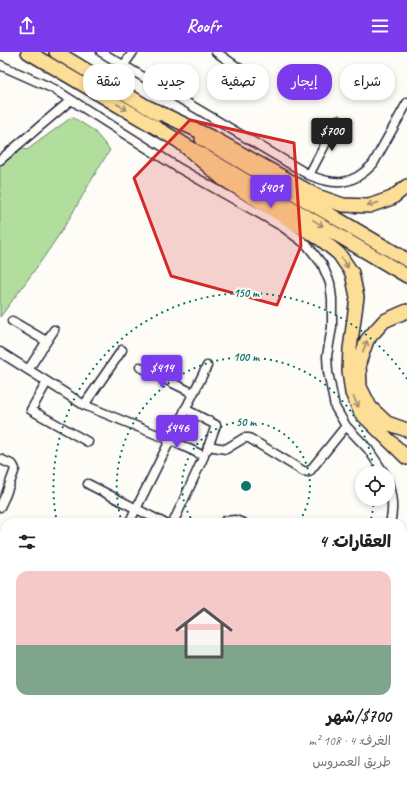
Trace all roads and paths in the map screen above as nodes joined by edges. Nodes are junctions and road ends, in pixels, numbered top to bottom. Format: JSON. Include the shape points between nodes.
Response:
{"nodes":[{"id":1,"x":28,"y":52,"type":"edge"},
{"id":2,"x":56,"y":52,"type":"edge"},
{"id":3,"x":101,"y":52,"type":"edge"},
{"id":4,"x":133,"y":52,"type":"edge"},
{"id":5,"x":216,"y":52,"type":"edge"},
{"id":6,"x":120,"y":64,"type":"edge"},
{"id":7,"x":124,"y":64,"type":"edge"},
{"id":8,"x":233,"y":64,"type":"edge"},
{"id":9,"x":0,"y":65,"type":"edge"},
{"id":10,"x":135,"y":73,"type":"edge"},
{"id":11,"x":71,"y":100,"type":"junction"},
{"id":12,"x":407,"y":103,"type":"edge"},
{"id":13,"x":150,"y":108,"type":"junction"},
{"id":14,"x":338,"y":120,"type":"dead end"},
{"id":15,"x":179,"y":141,"type":"junction"},
{"id":16,"x":0,"y":160,"type":"edge"},
{"id":17,"x":309,"y":175,"type":"junction"},
{"id":18,"x":407,"y":186,"type":"edge"},
{"id":19,"x":407,"y":260,"type":"edge"},
{"id":20,"x":407,"y":276,"type":"edge"},
{"id":21,"x":407,"y":311,"type":"edge"},
{"id":22,"x":12,"y":321,"type":"dead end"},
{"id":23,"x":54,"y":330,"type":"dead end"},
{"id":24,"x":46,"y":341,"type":"junction"},
{"id":25,"x":122,"y":350,"type":"dead end"},
{"id":26,"x":0,"y":352,"type":"edge"},
{"id":27,"x":207,"y":366,"type":"dead end"},
{"id":28,"x":140,"y":367,"type":"dead end"},
{"id":29,"x":28,"y":370,"type":"junction"},
{"id":30,"x":47,"y":382,"type":"junction"},
{"id":31,"x":193,"y":394,"type":"junction"},
{"id":32,"x":84,"y":405,"type":"junction"},
{"id":33,"x":185,"y":409,"type":"junction"},
{"id":34,"x":346,"y":426,"type":"junction"},
{"id":35,"x":407,"y":430,"type":"edge"},
{"id":36,"x":170,"y":440,"type":"junction"},
{"id":37,"x":88,"y":442,"type":"dead end"},
{"id":38,"x":208,"y":446,"type":"junction"},
{"id":39,"x":204,"y":456,"type":"junction"},
{"id":40,"x":407,"y":458,"type":"edge"},
{"id":41,"x":0,"y":459,"type":"edge"},
{"id":42,"x":379,"y":466,"type":"edge"},
{"id":43,"x":88,"y":484,"type":"dead end"},
{"id":44,"x":392,"y":506,"type":"edge"},
{"id":45,"x":0,"y":507,"type":"edge"},
{"id":46,"x":136,"y":508,"type":"junction"},
{"id":47,"x":131,"y":518,"type":"edge"},
{"id":48,"x":155,"y":518,"type":"edge"},
{"id":49,"x":175,"y":518,"type":"edge"},
{"id":50,"x":391,"y":518,"type":"edge"}],
"edges":[{"from":1,"to":15,"type":"main road","one_way":true},
{"from":2,"to":13,"type":"main road"},
{"from":3,"to":6,"type":"street"},
{"from":4,"to":7,"type":"street"},
{"from":5,"to":8,"type":"street"},
{"from":9,"to":11,"type":"street","via":[[54,89]]},
{"from":10,"to":17,"type":"street"},
{"from":11,"to":16,"type":"street"},
{"from":11,"to":34,"type":"street","via":[[177,167],[283,227],[307,245],[322,264],[330,282],[332,327],[327,356],[328,372],[335,407]]},
{"from":12,"to":17,"type":"street","via":[[373,164],[357,178],[334,183]]},
{"from":18,"to":13,"type":"main road","one_way":true,"via":[[392,198],[369,206],[343,205],[316,196],[213,138]]},
{"from":13,"to":19,"type":"main road"},
{"from":14,"to":17,"type":"street"},
{"from":15,"to":20,"type":"main road","one_way":true},
{"from":15,"to":40,"type":"main road","one_way":true,"via":[[223,179],[322,240],[340,254],[352,273],[357,297],[350,349],[352,393],[361,413]]},
{"from":35,"to":21,"type":"main road","one_way":true,"via":[[387,423],[370,407],[360,387],[359,363],[367,340],[384,321]]},
{"from":22,"to":24,"type":"street"},
{"from":23,"to":24,"type":"street"},
{"from":24,"to":29,"type":"street"},
{"from":25,"to":32,"type":"street"},
{"from":26,"to":29,"type":"street"},
{"from":27,"to":31,"type":"street"},
{"from":28,"to":31,"type":"street"},
{"from":29,"to":30,"type":"street"},
{"from":30,"to":32,"type":"street"},
{"from":30,"to":37,"type":"street","via":[[31,410]]},
{"from":31,"to":33,"type":"street"},
{"from":32,"to":36,"type":"street"},
{"from":33,"to":36,"type":"street"},
{"from":33,"to":38,"type":"street","via":[[216,425]]},
{"from":34,"to":38,"type":"street","via":[[309,472],[303,471],[249,438],[244,438],[224,449]]},
{"from":34,"to":42,"type":"street","via":[[368,449]]},
{"from":36,"to":39,"type":"street"},
{"from":36,"to":46,"type":"street"},
{"from":38,"to":39,"type":"street"},
{"from":39,"to":49,"type":"street"},
{"from":41,"to":45,"type":"street","via":[[13,465],[15,469]]},
{"from":43,"to":46,"type":"street"},
{"from":44,"to":50,"type":"street"},
{"from":46,"to":47,"type":"street"},
{"from":46,"to":48,"type":"street"}]}
